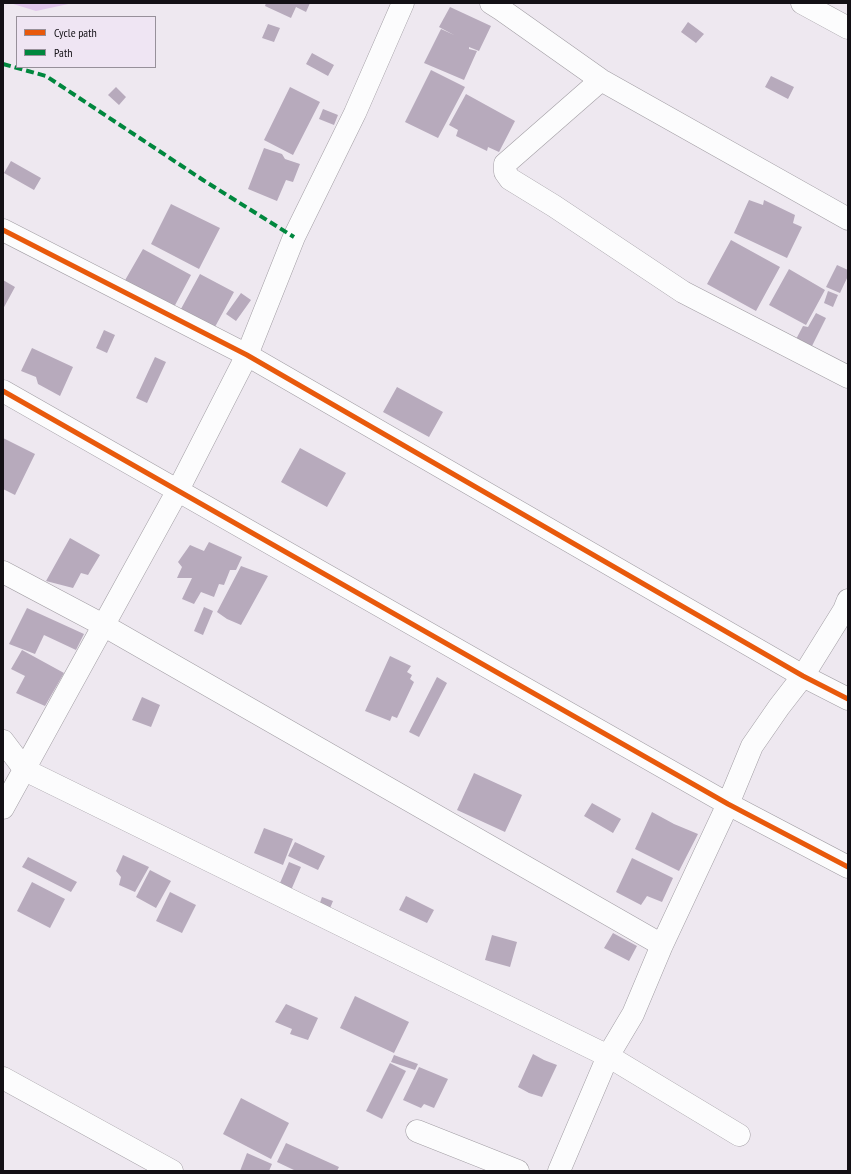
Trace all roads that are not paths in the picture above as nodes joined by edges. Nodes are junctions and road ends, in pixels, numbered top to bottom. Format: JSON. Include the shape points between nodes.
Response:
{"nodes":[{"id":1,"x":403,"y":3,"type":"edge"},
{"id":2,"x":802,"y":3,"type":"edge"},
{"id":3,"x":501,"y":5,"type":"edge"},
{"id":4,"x":848,"y":28,"type":"edge"},
{"id":5,"x":601,"y":80,"type":"junction"},
{"id":6,"x":848,"y":219,"type":"edge"},
{"id":7,"x":3,"y":230,"type":"edge"},
{"id":8,"x":247,"y":355,"type":"junction"},
{"id":9,"x":848,"y":377,"type":"edge"},
{"id":10,"x":3,"y":391,"type":"edge"},
{"id":11,"x":178,"y":490,"type":"junction"},
{"id":12,"x":3,"y":572,"type":"edge"},
{"id":13,"x":848,"y":600,"type":"edge"},
{"id":14,"x":103,"y":624,"type":"junction"},
{"id":15,"x":803,"y":676,"type":"junction"},
{"id":16,"x":848,"y":699,"type":"edge"},
{"id":17,"x":3,"y":741,"type":"edge"},
{"id":18,"x":25,"y":770,"type":"junction"},
{"id":19,"x":728,"y":804,"type":"junction"},
{"id":20,"x":3,"y":808,"type":"edge"},
{"id":21,"x":848,"y":866,"type":"edge"},
{"id":22,"x":662,"y":945,"type":"junction"},
{"id":23,"x":608,"y":1056,"type":"junction"},
{"id":24,"x":3,"y":1078,"type":"edge"},
{"id":25,"x":417,"y":1131,"type":"dead end"},
{"id":26,"x":739,"y":1135,"type":"dead end"},
{"id":27,"x":172,"y":1171,"type":"edge"},
{"id":28,"x":518,"y":1171,"type":"edge"},
{"id":29,"x":559,"y":1171,"type":"edge"}],
"edges":[{"from":1,"to":8,"type":"street","via":[[355,113],[294,237]]},
{"from":2,"to":4,"type":"street"},
{"from":3,"to":5,"type":"street"},
{"from":5,"to":6,"type":"street"},
{"from":5,"to":9,"type":"street","via":[[505,164],[505,172],[510,178],[682,292]]},
{"from":7,"to":8,"type":"street"},
{"from":8,"to":11,"type":"street"},
{"from":8,"to":15,"type":"street"},
{"from":10,"to":11,"type":"street"},
{"from":11,"to":14,"type":"street"},
{"from":11,"to":19,"type":"street"},
{"from":12,"to":14,"type":"street"},
{"from":13,"to":15,"type":"street"},
{"from":14,"to":18,"type":"street"},
{"from":14,"to":22,"type":"street"},
{"from":15,"to":16,"type":"street"},
{"from":15,"to":19,"type":"street","via":[[752,746]]},
{"from":17,"to":18,"type":"street"},
{"from":18,"to":20,"type":"street"},
{"from":18,"to":23,"type":"street"},
{"from":19,"to":21,"type":"street"},
{"from":19,"to":22,"type":"street"},
{"from":22,"to":23,"type":"street","via":[[633,1014]]},
{"from":23,"to":26,"type":"street"},
{"from":23,"to":29,"type":"street"},
{"from":24,"to":27,"type":"street"},
{"from":25,"to":28,"type":"street"}]}
